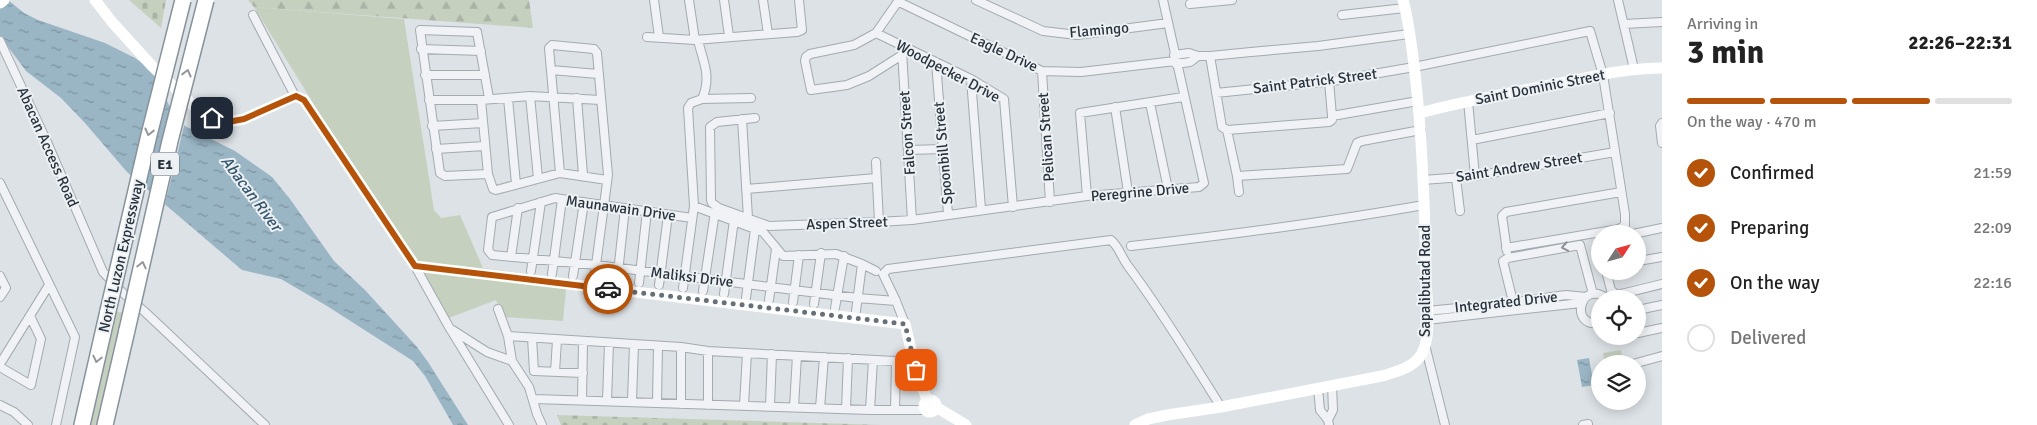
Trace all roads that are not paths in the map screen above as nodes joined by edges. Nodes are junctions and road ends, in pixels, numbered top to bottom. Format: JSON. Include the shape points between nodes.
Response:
{"nodes":[{"id":1,"x":4,"y":0,"type":"edge"},
{"id":2,"x":95,"y":0,"type":"edge"},
{"id":3,"x":183,"y":0,"type":"edge"},
{"id":4,"x":206,"y":0,"type":"edge"},
{"id":5,"x":654,"y":0,"type":"edge"},
{"id":6,"x":690,"y":0,"type":"edge"},
{"id":7,"x":724,"y":0,"type":"edge"},
{"id":8,"x":763,"y":0,"type":"edge"},
{"id":9,"x":799,"y":0,"type":"edge"},
{"id":10,"x":976,"y":0,"type":"edge"},
{"id":11,"x":1163,"y":0,"type":"edge"},
{"id":12,"x":1232,"y":0,"type":"edge"},
{"id":13,"x":1618,"y":0,"type":"edge"},
{"id":14,"x":899,"y":1,"type":"edge"},
{"id":15,"x":0,"y":3,"type":"edge"},
{"id":16,"x":1190,"y":4,"type":"dead end"},
{"id":17,"x":1404,"y":4,"type":"edge"},
{"id":18,"x":253,"y":15,"type":"dead end"},
{"id":19,"x":1342,"y":15,"type":"dead end"},
{"id":20,"x":1662,"y":22,"type":"edge"},
{"id":21,"x":1168,"y":23,"type":"junction"},
{"id":22,"x":1624,"y":24,"type":"junction"},
{"id":23,"x":876,"y":33,"type":"junction"},
{"id":24,"x":768,"y":34,"type":"junction"},
{"id":25,"x":1409,"y":34,"type":"junction"},
{"id":26,"x":729,"y":36,"type":"junction"},
{"id":27,"x":647,"y":37,"type":"dead end"},
{"id":28,"x":659,"y":37,"type":"junction"},
{"id":29,"x":696,"y":40,"type":"junction"},
{"id":30,"x":0,"y":41,"type":"edge"},
{"id":31,"x":421,"y":50,"type":"junction"},
{"id":32,"x":481,"y":51,"type":"junction"},
{"id":33,"x":902,"y":51,"type":"junction"},
{"id":34,"x":1210,"y":56,"type":"junction"},
{"id":35,"x":1175,"y":60,"type":"junction"},
{"id":36,"x":936,"y":62,"type":"junction"},
{"id":37,"x":1414,"y":67,"type":"junction"},
{"id":38,"x":1662,"y":68,"type":"edge"},
{"id":39,"x":1634,"y":69,"type":"junction"},
{"id":40,"x":551,"y":70,"type":"junction"},
{"id":41,"x":1042,"y":71,"type":"junction"},
{"id":42,"x":598,"y":74,"type":"junction"},
{"id":43,"x":425,"y":75,"type":"junction"},
{"id":44,"x":485,"y":75,"type":"junction"},
{"id":45,"x":1603,"y":75,"type":"junction"},
{"id":46,"x":971,"y":79,"type":"junction"},
{"id":47,"x":1329,"y":81,"type":"junction"},
{"id":48,"x":1216,"y":93,"type":"junction"},
{"id":49,"x":296,"y":96,"type":"junction"},
{"id":50,"x":530,"y":96,"type":"junction"},
{"id":51,"x":553,"y":97,"type":"junction"},
{"id":52,"x":1183,"y":97,"type":"junction"},
{"id":53,"x":508,"y":98,"type":"junction"},
{"id":54,"x":577,"y":98,"type":"junction"},
{"id":55,"x":750,"y":98,"type":"dead end"},
{"id":56,"x":485,"y":99,"type":"junction"},
{"id":57,"x":702,"y":99,"type":"junction"},
{"id":58,"x":429,"y":100,"type":"junction"},
{"id":59,"x":600,"y":100,"type":"junction"},
{"id":60,"x":1418,"y":101,"type":"junction"},
{"id":61,"x":1468,"y":101,"type":"junction"},
{"id":62,"x":1150,"y":103,"type":"junction"},
{"id":63,"x":1115,"y":107,"type":"junction"},
{"id":64,"x":1420,"y":113,"type":"junction"},
{"id":65,"x":1610,"y":113,"type":"junction"},
{"id":66,"x":1332,"y":116,"type":"junction"},
{"id":67,"x":754,"y":118,"type":"dead end"},
{"id":68,"x":742,"y":119,"type":"junction"},
{"id":69,"x":483,"y":123,"type":"junction"},
{"id":70,"x":1662,"y":124,"type":"edge"},
{"id":71,"x":432,"y":126,"type":"junction"},
{"id":72,"x":1227,"y":130,"type":"junction"},
{"id":73,"x":1421,"y":130,"type":"junction"},
{"id":74,"x":1472,"y":140,"type":"junction"},
{"id":75,"x":1662,"y":143,"type":"edge"},
{"id":76,"x":485,"y":146,"type":"junction"},
{"id":77,"x":436,"y":149,"type":"junction"},
{"id":78,"x":942,"y":149,"type":"junction"},
{"id":79,"x":909,"y":150,"type":"junction"},
{"id":80,"x":1615,"y":152,"type":"junction"},
{"id":81,"x":876,"y":162,"type":"dead end"},
{"id":82,"x":560,"y":172,"type":"junction"},
{"id":83,"x":488,"y":174,"type":"junction"},
{"id":84,"x":583,"y":175,"type":"junction"},
{"id":85,"x":1237,"y":176,"type":"junction"},
{"id":86,"x":1475,"y":176,"type":"junction"},
{"id":87,"x":538,"y":178,"type":"junction"},
{"id":88,"x":876,"y":178,"type":"junction"},
{"id":89,"x":1456,"y":178,"type":"junction"},
{"id":90,"x":607,"y":180,"type":"junction"},
{"id":91,"x":1423,"y":180,"type":"junction"},
{"id":92,"x":0,"y":183,"type":"edge"},
{"id":93,"x":516,"y":184,"type":"junction"},
{"id":94,"x":746,"y":189,"type":"junction"},
{"id":95,"x":1168,"y":189,"type":"junction"},
{"id":96,"x":1128,"y":192,"type":"junction"},
{"id":97,"x":1239,"y":192,"type":"dead end"},
{"id":98,"x":1621,"y":192,"type":"junction"},
{"id":99,"x":1087,"y":196,"type":"junction"},
{"id":100,"x":562,"y":199,"type":"junction"},
{"id":101,"x":541,"y":202,"type":"junction"},
{"id":102,"x":584,"y":202,"type":"junction"},
{"id":103,"x":1050,"y":202,"type":"junction"},
{"id":104,"x":604,"y":204,"type":"junction"},
{"id":105,"x":1424,"y":205,"type":"junction"},
{"id":106,"x":694,"y":206,"type":"junction"},
{"id":107,"x":1013,"y":207,"type":"junction"},
{"id":108,"x":518,"y":208,"type":"junction"},
{"id":109,"x":625,"y":208,"type":"junction"},
{"id":110,"x":981,"y":210,"type":"junction"},
{"id":111,"x":647,"y":211,"type":"junction"},
{"id":112,"x":1460,"y":211,"type":"dead end"},
{"id":113,"x":714,"y":212,"type":"junction"},
{"id":114,"x":948,"y":214,"type":"junction"},
{"id":115,"x":668,"y":215,"type":"junction"},
{"id":116,"x":692,"y":218,"type":"junction"},
{"id":117,"x":748,"y":218,"type":"junction"},
{"id":118,"x":734,"y":220,"type":"junction"},
{"id":119,"x":912,"y":220,"type":"junction"},
{"id":120,"x":880,"y":222,"type":"junction"},
{"id":121,"x":1662,"y":228,"type":"edge"},
{"id":122,"x":755,"y":229,"type":"junction"},
{"id":123,"x":1646,"y":231,"type":"edge"},
{"id":124,"x":1131,"y":246,"type":"dead end"},
{"id":125,"x":1506,"y":248,"type":"junction"},
{"id":126,"x":776,"y":249,"type":"junction"},
{"id":127,"x":489,"y":253,"type":"joint"},
{"id":128,"x":821,"y":253,"type":"junction"},
{"id":129,"x":799,"y":255,"type":"junction"},
{"id":130,"x":844,"y":256,"type":"junction"},
{"id":131,"x":511,"y":257,"type":"junction"},
{"id":132,"x":1662,"y":257,"type":"edge"},
{"id":133,"x":1508,"y":258,"type":"junction"},
{"id":134,"x":533,"y":259,"type":"junction"},
{"id":135,"x":1646,"y":260,"type":"edge"},
{"id":136,"x":554,"y":261,"type":"junction"},
{"id":137,"x":575,"y":263,"type":"junction"},
{"id":138,"x":862,"y":264,"type":"junction"},
{"id":139,"x":596,"y":265,"type":"junction"},
{"id":140,"x":415,"y":266,"type":"junction"},
{"id":141,"x":618,"y":268,"type":"junction"},
{"id":142,"x":531,"y":271,"type":"dead end"},
{"id":143,"x":640,"y":271,"type":"junction"},
{"id":144,"x":876,"y":271,"type":"dead end"},
{"id":145,"x":661,"y":273,"type":"junction"},
{"id":146,"x":552,"y":274,"type":"dead end"},
{"id":147,"x":0,"y":276,"type":"edge"},
{"id":148,"x":573,"y":276,"type":"dead end"},
{"id":149,"x":684,"y":276,"type":"junction"},
{"id":150,"x":705,"y":279,"type":"junction"},
{"id":151,"x":594,"y":280,"type":"dead end"},
{"id":152,"x":617,"y":282,"type":"dead end"},
{"id":153,"x":726,"y":282,"type":"junction"},
{"id":154,"x":639,"y":283,"type":"dead end"},
{"id":155,"x":1662,"y":284,"type":"edge"},
{"id":156,"x":49,"y":285,"type":"junction"},
{"id":157,"x":659,"y":285,"type":"dead end"},
{"id":158,"x":748,"y":285,"type":"junction"},
{"id":159,"x":683,"y":288,"type":"dead end"},
{"id":160,"x":771,"y":288,"type":"junction"},
{"id":161,"x":795,"y":290,"type":"junction"},
{"id":162,"x":1643,"y":290,"type":"edge"},
{"id":163,"x":703,"y":291,"type":"dead end"},
{"id":164,"x":816,"y":293,"type":"junction"},
{"id":165,"x":724,"y":294,"type":"dead end"},
{"id":166,"x":837,"y":295,"type":"junction"},
{"id":167,"x":0,"y":297,"type":"edge"},
{"id":168,"x":1591,"y":297,"type":"edge"},
{"id":169,"x":746,"y":298,"type":"dead end"},
{"id":170,"x":857,"y":298,"type":"junction"},
{"id":171,"x":1587,"y":298,"type":"junction"},
{"id":172,"x":769,"y":300,"type":"dead end"},
{"id":173,"x":896,"y":300,"type":"junction"},
{"id":174,"x":793,"y":302,"type":"dead end"},
{"id":175,"x":814,"y":304,"type":"dead end"},
{"id":176,"x":1662,"y":305,"type":"edge"},
{"id":177,"x":1514,"y":306,"type":"junction"},
{"id":178,"x":835,"y":308,"type":"dead end"},
{"id":179,"x":1646,"y":308,"type":"edge"},
{"id":180,"x":498,"y":309,"type":"dead end"},
{"id":181,"x":856,"y":311,"type":"dead end"},
{"id":182,"x":1427,"y":315,"type":"junction"},
{"id":183,"x":30,"y":316,"type":"junction"},
{"id":184,"x":1591,"y":322,"type":"edge"},
{"id":185,"x":905,"y":324,"type":"junction"},
{"id":186,"x":449,"y":327,"type":"junction"},
{"id":187,"x":1662,"y":328,"type":"edge"},
{"id":188,"x":1646,"y":331,"type":"edge"},
{"id":189,"x":508,"y":336,"type":"junction"},
{"id":190,"x":532,"y":338,"type":"junction"},
{"id":191,"x":557,"y":340,"type":"junction"},
{"id":192,"x":583,"y":342,"type":"junction"},
{"id":193,"x":609,"y":343,"type":"junction"},
{"id":194,"x":634,"y":344,"type":"junction"},
{"id":195,"x":1425,"y":345,"type":"junction"},
{"id":196,"x":658,"y":346,"type":"junction"},
{"id":197,"x":682,"y":347,"type":"junction"},
{"id":198,"x":708,"y":351,"type":"junction"},
{"id":199,"x":747,"y":352,"type":"junction"},
{"id":200,"x":772,"y":354,"type":"junction"},
{"id":201,"x":797,"y":356,"type":"junction"},
{"id":202,"x":1662,"y":356,"type":"edge"},
{"id":203,"x":824,"y":357,"type":"junction"},
{"id":204,"x":848,"y":358,"type":"junction"},
{"id":205,"x":873,"y":360,"type":"junction"},
{"id":206,"x":1646,"y":360,"type":"edge"},
{"id":207,"x":512,"y":361,"type":"junction"},
{"id":208,"x":896,"y":361,"type":"junction"},
{"id":209,"x":914,"y":362,"type":"junction"},
{"id":210,"x":0,"y":366,"type":"edge"},
{"id":211,"x":555,"y":372,"type":"junction"},
{"id":212,"x":583,"y":373,"type":"junction"},
{"id":213,"x":1332,"y":386,"type":"junction"},
{"id":214,"x":1318,"y":388,"type":"junction"},
{"id":215,"x":534,"y":399,"type":"junction"},
{"id":216,"x":582,"y":400,"type":"junction"},
{"id":217,"x":607,"y":401,"type":"junction"},
{"id":218,"x":632,"y":401,"type":"junction"},
{"id":219,"x":657,"y":402,"type":"junction"},
{"id":220,"x":0,"y":404,"type":"edge"},
{"id":221,"x":681,"y":404,"type":"junction"},
{"id":222,"x":708,"y":405,"type":"junction"},
{"id":223,"x":744,"y":405,"type":"junction"},
{"id":224,"x":770,"y":406,"type":"junction"},
{"id":225,"x":929,"y":406,"type":"junction"},
{"id":226,"x":794,"y":407,"type":"junction"},
{"id":227,"x":1221,"y":407,"type":"junction"},
{"id":228,"x":820,"y":408,"type":"junction"},
{"id":229,"x":846,"y":409,"type":"junction"},
{"id":230,"x":870,"y":410,"type":"junction"},
{"id":231,"x":894,"y":410,"type":"junction"},
{"id":232,"x":1328,"y":422,"type":"edge"},
{"id":233,"x":28,"y":425,"type":"edge"},
{"id":234,"x":56,"y":425,"type":"edge"},
{"id":235,"x":82,"y":425,"type":"edge"},
{"id":236,"x":105,"y":425,"type":"edge"},
{"id":237,"x":265,"y":425,"type":"edge"},
{"id":238,"x":509,"y":425,"type":"edge"},
{"id":239,"x":542,"y":425,"type":"edge"},
{"id":240,"x":966,"y":425,"type":"edge"},
{"id":241,"x":1135,"y":425,"type":"edge"},
{"id":242,"x":1445,"y":425,"type":"edge"}],
"edges":[{"from":1,"to":15,"type":"street"},
{"from":2,"to":49,"type":"street","via":[[152,66],[199,111],[212,118],[228,122],[251,116]]},
{"from":3,"to":235,"type":"highway","name":"North Luzon Expressway","number":"E1","one_way":true,"bridge":true,"via":[[148,135]]},
{"from":236,"to":4,"type":"highway","name":"North Luzon Expressway","number":"E1","one_way":true,"bridge":true},
{"from":5,"to":28,"type":"street"},
{"from":6,"to":29,"type":"street"},
{"from":7,"to":26,"type":"street"},
{"from":8,"to":24,"type":"street"},
{"from":9,"to":24,"type":"street","via":[[802,30]]},
{"from":10,"to":21,"type":"street","name":"Flamingo","via":[[1043,32],[1077,35]]},
{"from":11,"to":21,"type":"street","name":"Peregrine Drive"},
{"from":12,"to":16,"type":"street"},
{"from":13,"to":22,"type":"street"},
{"from":14,"to":23,"type":"street"},
{"from":14,"to":41,"type":"street","name":"Eagle Drive"},
{"from":17,"to":19,"type":"street"},
{"from":17,"to":25,"type":"street","name":"Sapalibutad Road"},
{"from":18,"to":49,"type":"street"},
{"from":20,"to":22,"type":"street"},
{"from":21,"to":35,"type":"street","name":"Peregrine Drive"},
{"from":22,"to":39,"type":"street"},
{"from":23,"to":33,"type":"street","name":"Woodpecker Drive"},
{"from":23,"to":33,"type":"street","via":[[854,45],[806,57],[812,90],[847,85],[869,76]]},
{"from":24,"to":26,"type":"street"},
{"from":25,"to":34,"type":"street","name":"Eagle Drive"},
{"from":25,"to":37,"type":"street","name":"Sapalibutad Road"},
{"from":26,"to":29,"type":"street"},
{"from":27,"to":28,"type":"street"},
{"from":28,"to":29,"type":"street"},
{"from":29,"to":57,"type":"street","via":[[707,77]]},
{"from":30,"to":237,"type":"street","name":"Abacan Access Road","via":[[103,272]]},
{"from":31,"to":32,"type":"street"},
{"from":31,"to":32,"type":"street","via":[[419,31],[422,29],[478,32]]},
{"from":31,"to":43,"type":"street"},
{"from":32,"to":44,"type":"street"},
{"from":33,"to":36,"type":"street","name":"Woodpecker Drive"},
{"from":33,"to":79,"type":"street","name":"Falcon Street"},
{"from":34,"to":35,"type":"street","name":"Eagle Drive","via":[[1198,56],[1190,62]]},
{"from":34,"to":48,"type":"street"},
{"from":35,"to":41,"type":"street","name":"Eagle Drive","via":[[1081,72]]},
{"from":35,"to":52,"type":"street","name":"Peregrine Drive"},
{"from":36,"to":46,"type":"street","name":"Woodpecker Drive"},
{"from":36,"to":78,"type":"street","name":"Spoonbill Street"},
{"from":37,"to":45,"type":"street","name":"Saint Patrick Street","via":[[1590,31]]},
{"from":37,"to":47,"type":"street","name":"Saint Patrick Street"},
{"from":37,"to":60,"type":"street","name":"Sapalibutad Road"},
{"from":38,"to":39,"type":"street","name":"Saint Dominic Street"},
{"from":39,"to":45,"type":"street","name":"Saint Dominic Street"},
{"from":40,"to":42,"type":"street"},
{"from":40,"to":42,"type":"street","via":[[549,48],[552,45],[594,49]]},
{"from":40,"to":51,"type":"street"},
{"from":41,"to":103,"type":"street","name":"Pelican Street"},
{"from":42,"to":59,"type":"street"},
{"from":43,"to":44,"type":"street"},
{"from":43,"to":58,"type":"street"},
{"from":44,"to":56,"type":"street"},
{"from":45,"to":61,"type":"street","name":"Saint Dominic Street"},
{"from":45,"to":65,"type":"street"},
{"from":46,"to":107,"type":"street","name":"Woodpecker Drive","via":[[1002,96],[1006,102]]},
{"from":46,"to":110,"type":"street"},
{"from":47,"to":48,"type":"street","name":"Saint Patrick Street"},
{"from":47,"to":66,"type":"street"},
{"from":48,"to":72,"type":"street","via":[[1222,127]]},
{"from":49,"to":140,"type":"street","via":[[304,100]]},
{"from":50,"to":51,"type":"street"},
{"from":50,"to":53,"type":"street"},
{"from":50,"to":87,"type":"street"},
{"from":51,"to":54,"type":"street"},
{"from":51,"to":82,"type":"street"},
{"from":52,"to":62,"type":"street"},
{"from":52,"to":95,"type":"street","name":"Peregrine Drive","via":[[1204,183]]},
{"from":53,"to":56,"type":"street"},
{"from":53,"to":93,"type":"street"},
{"from":54,"to":59,"type":"street"},
{"from":54,"to":84,"type":"street"},
{"from":55,"to":57,"type":"street"},
{"from":56,"to":58,"type":"street"},
{"from":56,"to":69,"type":"street"},
{"from":57,"to":106,"type":"street","via":[[691,103],[688,108]]},
{"from":58,"to":71,"type":"street"},
{"from":59,"to":90,"type":"street"},
{"from":60,"to":64,"type":"street","name":"Sapalibutad Road"},
{"from":60,"to":66,"type":"street"},
{"from":61,"to":64,"type":"street","name":"Saint Dominic Street"},
{"from":61,"to":74,"type":"street"},
{"from":62,"to":63,"type":"street"},
{"from":62,"to":95,"type":"street"},
{"from":63,"to":96,"type":"street"},
{"from":63,"to":99,"type":"street","via":[[1083,112],[1079,116]]},
{"from":64,"to":73,"type":"street","name":"Sapalibutad Road"},
{"from":65,"to":74,"type":"street"},
{"from":65,"to":80,"type":"street"},
{"from":66,"to":72,"type":"street","via":[[1329,122]]},
{"from":67,"to":68,"type":"street"},
{"from":68,"to":94,"type":"street"},
{"from":68,"to":117,"type":"street","name":"Aspen Street","via":[[717,122],[710,127],[711,200],[719,208]]},
{"from":69,"to":71,"type":"street"},
{"from":69,"to":76,"type":"street"},
{"from":70,"to":75,"type":"street"},
{"from":71,"to":77,"type":"street"},
{"from":72,"to":85,"type":"street"},
{"from":73,"to":85,"type":"street","via":[[1357,143],[1347,169]]},
{"from":73,"to":91,"type":"street","name":"Sapalibutad Road"},
{"from":74,"to":86,"type":"street"},
{"from":76,"to":77,"type":"street"},
{"from":76,"to":83,"type":"street"},
{"from":77,"to":83,"type":"street","via":[[442,176]]},
{"from":78,"to":79,"type":"street"},
{"from":78,"to":114,"type":"street","name":"Spoonbill Street"},
{"from":79,"to":119,"type":"street","name":"Falcon Street"},
{"from":80,"to":86,"type":"street","name":"Saint Andrew Street"},
{"from":80,"to":98,"type":"street"},
{"from":81,"to":88,"type":"street"},
{"from":82,"to":84,"type":"street"},
{"from":82,"to":87,"type":"street"},
{"from":83,"to":93,"type":"street","via":[[491,186],[496,190]]},
{"from":84,"to":90,"type":"street"},
{"from":85,"to":97,"type":"street"},
{"from":86,"to":89,"type":"street","name":"Saint Andrew Street"},
{"from":87,"to":93,"type":"street"},
{"from":88,"to":94,"type":"street"},
{"from":88,"to":120,"type":"street"},
{"from":89,"to":91,"type":"street","name":"Saint Andrew Street"},
{"from":89,"to":112,"type":"street"},
{"from":90,"to":104,"type":"street"},
{"from":91,"to":105,"type":"street","name":"Sapalibutad Road"},
{"from":92,"to":156,"type":"street"},
{"from":94,"to":117,"type":"street"},
{"from":95,"to":96,"type":"street","name":"Peregrine Drive"},
{"from":96,"to":99,"type":"street","name":"Peregrine Drive"},
{"from":98,"to":125,"type":"street","via":[[1506,212],[1502,216]]},
{"from":98,"to":125,"type":"street","via":[[1626,221],[1622,228]]},
{"from":99,"to":103,"type":"street","name":"Peregrine Drive"},
{"from":100,"to":101,"type":"street","name":"Maunawain Drive"},
{"from":100,"to":102,"type":"street","name":"Maunawain Drive"},
{"from":100,"to":136,"type":"street"},
{"from":101,"to":108,"type":"street","name":"Maunawain Drive"},
{"from":101,"to":134,"type":"street"},
{"from":102,"to":104,"type":"street","name":"Maunawain Drive"},
{"from":102,"to":137,"type":"street"},
{"from":103,"to":107,"type":"street","name":"Peregrine Drive"},
{"from":104,"to":109,"type":"street","name":"Maunawain Drive"},
{"from":104,"to":139,"type":"street"},
{"from":105,"to":124,"type":"street","via":[[1246,233]]},
{"from":105,"to":182,"type":"street","name":"Sapalibutad Road"},
{"from":106,"to":113,"type":"street"},
{"from":106,"to":116,"type":"street"},
{"from":107,"to":110,"type":"street","name":"Peregrine Drive"},
{"from":108,"to":127,"type":"street","name":"Maunawain Drive","via":[[492,217]]},
{"from":108,"to":131,"type":"street"},
{"from":109,"to":111,"type":"street","name":"Maunawain Drive"},
{"from":109,"to":141,"type":"street"},
{"from":110,"to":114,"type":"street","name":"Peregrine Drive"},
{"from":111,"to":115,"type":"street","name":"Maunawain Drive"},
{"from":111,"to":143,"type":"street"},
{"from":113,"to":118,"type":"street"},
{"from":113,"to":150,"type":"street"},
{"from":114,"to":119,"type":"street","name":"Aspen Street"},
{"from":115,"to":116,"type":"street","name":"Maunawain Drive"},
{"from":115,"to":145,"type":"street"},
{"from":116,"to":149,"type":"street"},
{"from":117,"to":120,"type":"street","name":"Aspen Street","via":[[769,226]]},
{"from":118,"to":122,"type":"street"},
{"from":118,"to":153,"type":"street"},
{"from":119,"to":120,"type":"street","name":"Aspen Street"},
{"from":121,"to":123,"type":"street"},
{"from":122,"to":126,"type":"street","via":[[766,234]]},
{"from":122,"to":158,"type":"street"},
{"from":125,"to":133,"type":"street"},
{"from":126,"to":129,"type":"street","via":[[783,256]]},
{"from":126,"to":160,"type":"street"},
{"from":127,"to":131,"type":"street","name":"Maliksi Drive"},
{"from":128,"to":129,"type":"street"},
{"from":128,"to":130,"type":"street"},
{"from":128,"to":164,"type":"street"},
{"from":129,"to":161,"type":"street"},
{"from":130,"to":138,"type":"street"},
{"from":130,"to":166,"type":"street"},
{"from":131,"to":134,"type":"street","name":"Maliksi Drive"},
{"from":132,"to":135,"type":"street"},
{"from":171,"to":133,"type":"street","one_way":true,"via":[[1579,244]]},
{"from":133,"to":177,"type":"street","via":[[1503,261]]},
{"from":134,"to":136,"type":"street","name":"Maliksi Drive"},
{"from":134,"to":142,"type":"street"},
{"from":136,"to":137,"type":"street","name":"Maliksi Drive"},
{"from":136,"to":146,"type":"street"},
{"from":137,"to":139,"type":"street","name":"Maliksi Drive"},
{"from":137,"to":148,"type":"street"},
{"from":138,"to":144,"type":"street"},
{"from":138,"to":170,"type":"street"},
{"from":139,"to":141,"type":"street","name":"Maliksi Drive"},
{"from":139,"to":151,"type":"street"},
{"from":140,"to":185,"type":"street"},
{"from":140,"to":186,"type":"street"},
{"from":141,"to":143,"type":"street","name":"Maliksi Drive"},
{"from":141,"to":152,"type":"street"},
{"from":143,"to":145,"type":"street","name":"Maliksi Drive"},
{"from":143,"to":154,"type":"street"},
{"from":145,"to":149,"type":"street","name":"Maliksi Drive"},
{"from":145,"to":157,"type":"street"},
{"from":147,"to":167,"type":"street","via":[[6,288]]},
{"from":149,"to":150,"type":"street","name":"Maliksi Drive"},
{"from":149,"to":159,"type":"street"},
{"from":150,"to":153,"type":"street","name":"Maliksi Drive"},
{"from":150,"to":163,"type":"street"},
{"from":153,"to":158,"type":"street","name":"Maliksi Drive"},
{"from":153,"to":165,"type":"street"},
{"from":155,"to":162,"type":"street"},
{"from":156,"to":183,"type":"street"},
{"from":156,"to":234,"type":"street","via":[[75,337]]},
{"from":158,"to":160,"type":"street","name":"Maliksi Drive"},
{"from":158,"to":169,"type":"street"},
{"from":160,"to":161,"type":"street","name":"Maliksi Drive"},
{"from":160,"to":172,"type":"street"},
{"from":161,"to":164,"type":"street","name":"Maliksi Drive"},
{"from":161,"to":174,"type":"street"},
{"from":164,"to":166,"type":"street","name":"Maliksi Drive"},
{"from":164,"to":175,"type":"street"},
{"from":166,"to":170,"type":"street","name":"Maliksi Drive"},
{"from":166,"to":178,"type":"street"},
{"from":168,"to":171,"type":"street","name":"Integrated Drive"},
{"from":170,"to":173,"type":"street","name":"Maliksi Drive"},
{"from":170,"to":181,"type":"street"},
{"from":171,"to":177,"type":"street","name":"Integrated Drive","via":[[1566,295]]},
{"from":171,"to":184,"type":"street","via":[[1581,312]]},
{"from":173,"to":185,"type":"street"},
{"from":173,"to":227,"type":"street","via":[[883,274],[888,269],[1111,240]]},
{"from":176,"to":179,"type":"street"},
{"from":177,"to":182,"type":"street","name":"Integrated Drive"},
{"from":180,"to":189,"type":"street"},
{"from":182,"to":195,"type":"street","name":"Sapalibutad Road"},
{"from":183,"to":210,"type":"street"},
{"from":183,"to":210,"type":"street","via":[[40,339],[31,385]]},
{"from":185,"to":209,"type":"street"},
{"from":186,"to":207,"type":"street","via":[[487,352]]},
{"from":186,"to":238,"type":"street"},
{"from":187,"to":188,"type":"street"},
{"from":189,"to":190,"type":"street"},
{"from":189,"to":207,"type":"street"},
{"from":190,"to":191,"type":"street"},
{"from":190,"to":211,"type":"street","via":[[533,369]]},
{"from":191,"to":192,"type":"street"},
{"from":191,"to":211,"type":"street"},
{"from":192,"to":193,"type":"street"},
{"from":192,"to":212,"type":"street"},
{"from":193,"to":194,"type":"street"},
{"from":193,"to":217,"type":"street"},
{"from":194,"to":196,"type":"street"},
{"from":194,"to":218,"type":"street"},
{"from":195,"to":213,"type":"street","name":"Sapalibutad Road","via":[[1421,355],[1402,370]]},
{"from":195,"to":242,"type":"street"},
{"from":196,"to":197,"type":"street"},
{"from":196,"to":219,"type":"street"},
{"from":197,"to":198,"type":"street"},
{"from":197,"to":221,"type":"street"},
{"from":198,"to":199,"type":"street"},
{"from":198,"to":222,"type":"street"},
{"from":199,"to":200,"type":"street"},
{"from":199,"to":223,"type":"street"},
{"from":200,"to":201,"type":"street"},
{"from":200,"to":224,"type":"street"},
{"from":201,"to":203,"type":"street"},
{"from":201,"to":226,"type":"street"},
{"from":202,"to":206,"type":"street"},
{"from":203,"to":204,"type":"street"},
{"from":203,"to":228,"type":"street"},
{"from":204,"to":205,"type":"street"},
{"from":204,"to":229,"type":"street"},
{"from":205,"to":208,"type":"street"},
{"from":205,"to":230,"type":"street"},
{"from":207,"to":215,"type":"street"},
{"from":208,"to":209,"type":"street"},
{"from":208,"to":231,"type":"street"},
{"from":209,"to":225,"type":"street"},
{"from":211,"to":212,"type":"street"},
{"from":212,"to":216,"type":"street"},
{"from":213,"to":214,"type":"street","name":"Sapalibutad Road"},
{"from":213,"to":232,"type":"street","via":[[1333,410]]},
{"from":214,"to":227,"type":"street","name":"Sapalibutad Road"},
{"from":214,"to":232,"type":"street","via":[[1320,410]]},
{"from":215,"to":216,"type":"street"},
{"from":215,"to":239,"type":"street"},
{"from":216,"to":217,"type":"street"},
{"from":217,"to":218,"type":"street"},
{"from":218,"to":219,"type":"street"},
{"from":219,"to":221,"type":"street"},
{"from":220,"to":233,"type":"street"},
{"from":221,"to":222,"type":"street"},
{"from":222,"to":223,"type":"street"},
{"from":223,"to":224,"type":"street"},
{"from":224,"to":226,"type":"street"},
{"from":225,"to":231,"type":"street"},
{"from":225,"to":240,"type":"street"},
{"from":226,"to":228,"type":"street"},
{"from":227,"to":241,"type":"street","name":"Sapalibutad Road","via":[[1166,415]]},
{"from":228,"to":229,"type":"street"},
{"from":229,"to":230,"type":"street"},
{"from":230,"to":231,"type":"street"}]}
